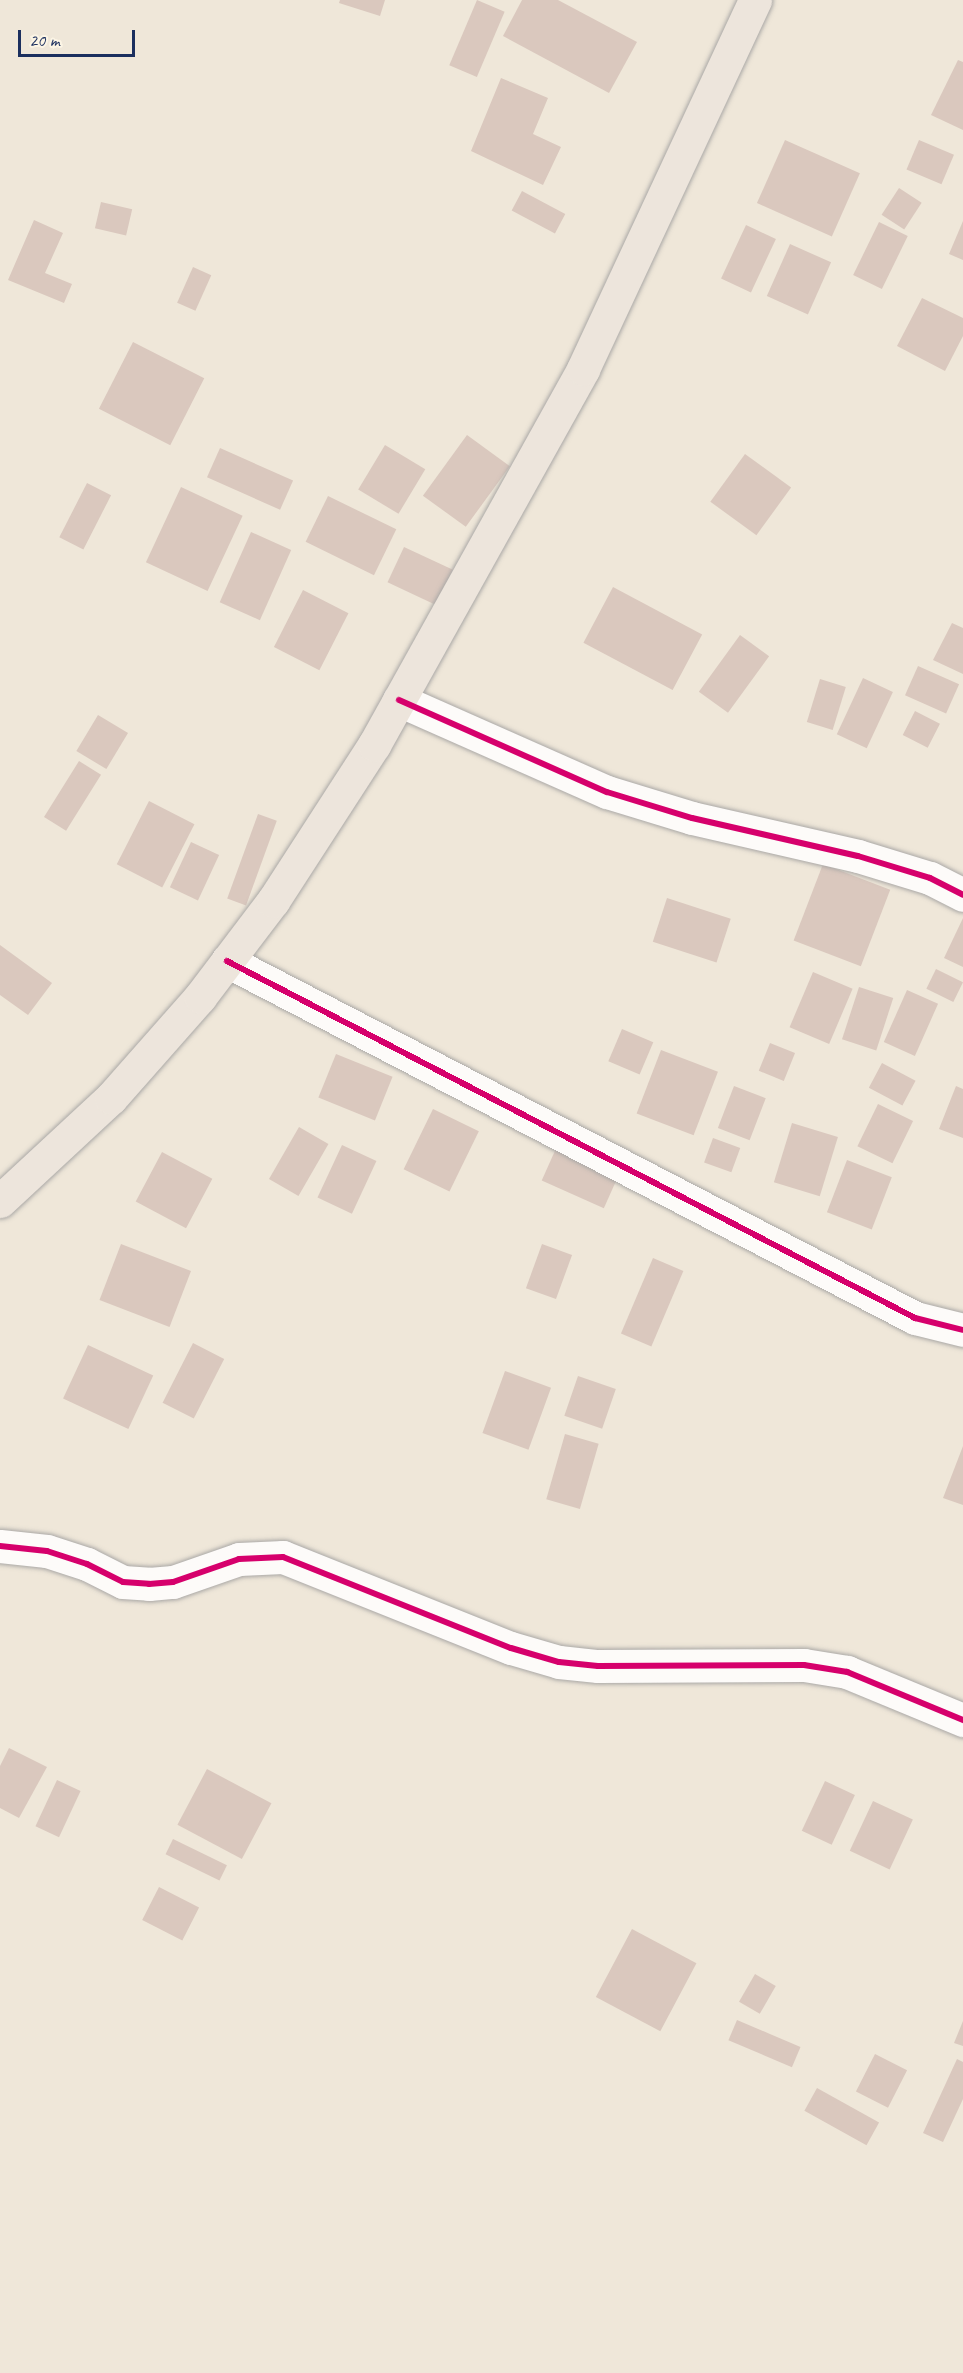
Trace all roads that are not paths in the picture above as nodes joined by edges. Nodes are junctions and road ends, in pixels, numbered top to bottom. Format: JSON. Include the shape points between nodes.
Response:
{"nodes":[{"id":1,"x":755,"y":0,"type":"edge"},
{"id":2,"x":399,"y":700,"type":"junction"},
{"id":3,"x":963,"y":895,"type":"edge"},
{"id":4,"x":227,"y":961,"type":"junction"},
{"id":5,"x":0,"y":1201,"type":"edge"},
{"id":6,"x":963,"y":1330,"type":"edge"},
{"id":7,"x":0,"y":1546,"type":"edge"},
{"id":8,"x":963,"y":1720,"type":"edge"}],
"edges":[{"from":1,"to":2,"type":"main road","via":[[583,369]]},
{"from":2,"to":3,"type":"street","via":[[607,792],[692,818],[858,856],[930,878]]},
{"from":2,"to":4,"type":"main road","via":[[285,881]]},
{"from":4,"to":5,"type":"main road","via":[[111,1098]]},
{"from":4,"to":6,"type":"street","via":[[915,1318]]},
{"from":7,"to":8,"type":"street","via":[[47,1551],[87,1564],[123,1582],[149,1584],[173,1582],[238,1559],[282,1557],[511,1648],[559,1662],[598,1666],[804,1665],[847,1672]]}]}
